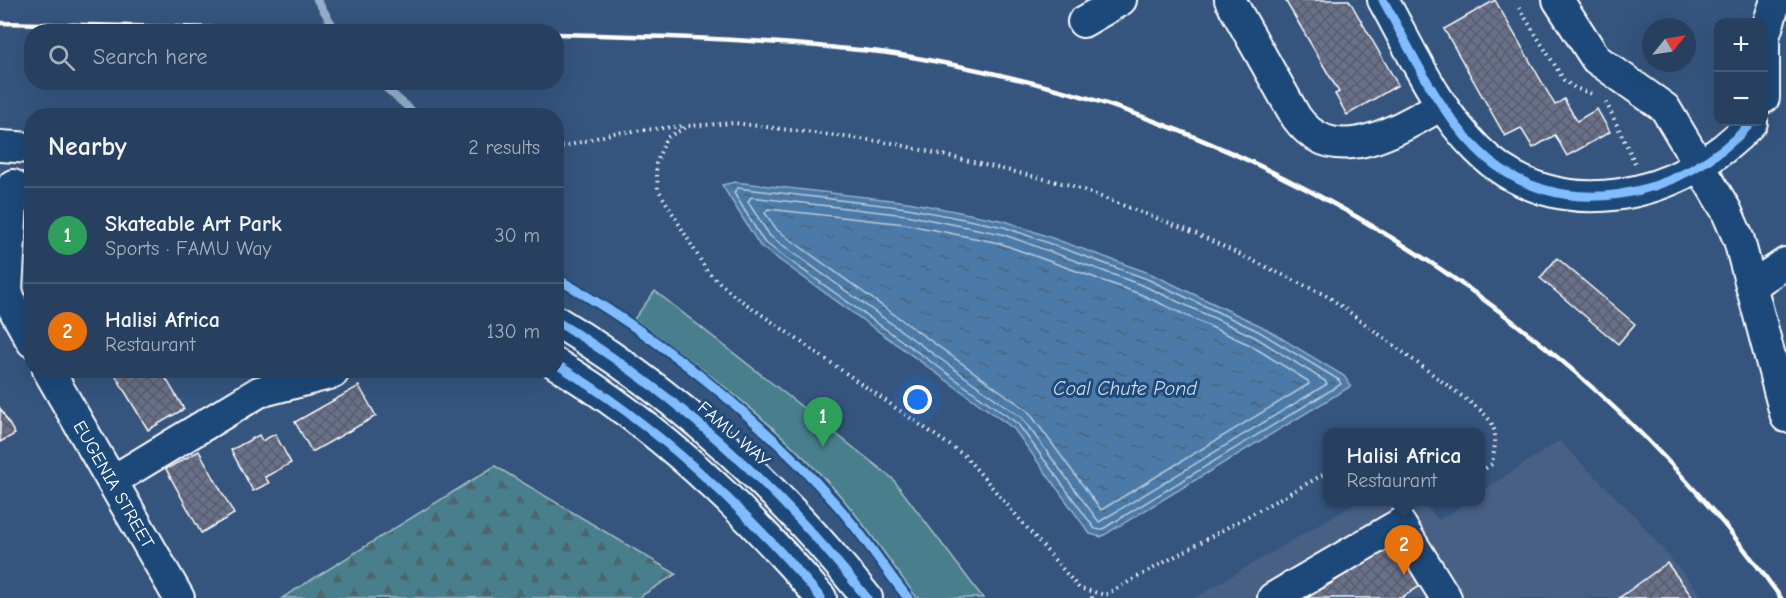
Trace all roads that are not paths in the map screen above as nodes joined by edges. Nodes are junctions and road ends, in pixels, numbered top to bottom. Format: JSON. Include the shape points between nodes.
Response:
{"nodes":[{"id":1,"x":1122,"y":0,"type":"edge"},
{"id":2,"x":1230,"y":0,"type":"edge"},
{"id":3,"x":1383,"y":0,"type":"edge"},
{"id":4,"x":1558,"y":0,"type":"edge"},
{"id":5,"x":1776,"y":0,"type":"edge"},
{"id":6,"x":1083,"y":22,"type":"dead end"},
{"id":7,"x":1764,"y":72,"type":"edge"},
{"id":8,"x":1442,"y":105,"type":"junction"},
{"id":9,"x":1747,"y":126,"type":"edge"},
{"id":10,"x":0,"y":146,"type":"edge"},
{"id":11,"x":24,"y":148,"type":"edge"},
{"id":12,"x":1700,"y":163,"type":"junction"},
{"id":13,"x":15,"y":185,"type":"edge"},
{"id":14,"x":1786,"y":263,"type":"edge"},
{"id":15,"x":1751,"y":286,"type":"junction"},
{"id":16,"x":8,"y":320,"type":"edge"},
{"id":17,"x":564,"y":326,"type":"edge"},
{"id":18,"x":24,"y":335,"type":"edge"},
{"id":19,"x":1776,"y":339,"type":"edge"},
{"id":20,"x":564,"y":370,"type":"edge"},
{"id":21,"x":53,"y":378,"type":"edge"},
{"id":22,"x":314,"y":378,"type":"edge"},
{"id":23,"x":1786,"y":417,"type":"edge"},
{"id":24,"x":112,"y":481,"type":"junction"},
{"id":25,"x":173,"y":596,"type":"edge"},
{"id":26,"x":821,"y":598,"type":"edge"},
{"id":27,"x":867,"y":598,"type":"edge"},
{"id":28,"x":1273,"y":598,"type":"edge"},
{"id":29,"x":1446,"y":598,"type":"edge"}],
"edges":[{"from":1,"to":6,"type":"street"},
{"from":2,"to":8,"type":"street","via":[[1296,117],[1317,138],[1338,143],[1365,141],[1396,130]]},
{"from":3,"to":8,"type":"street"},
{"from":4,"to":12,"type":"street","via":[[1596,59],[1665,108]]},
{"from":5,"to":7,"type":"street","via":[[1764,37]]},
{"from":8,"to":12,"type":"street","via":[[1466,137],[1493,163],[1529,185],[1560,194],[1594,198],[1630,194],[1659,185]]},
{"from":9,"to":12,"type":"street"},
{"from":10,"to":11,"type":"street"},
{"from":12,"to":15,"type":"street","via":[[1736,231]]},
{"from":13,"to":16,"type":"street","via":[[7,278]]},
{"from":14,"to":15,"type":"street"},
{"from":15,"to":19,"type":"street"},
{"from":16,"to":18,"type":"street"},
{"from":17,"to":27,"type":"street","name":"FAMU WAY","via":[[632,372],[727,448],[794,513]]},
{"from":19,"to":23,"type":"street"},
{"from":20,"to":26,"type":"street","via":[[626,413],[714,486]]},
{"from":21,"to":24,"type":"street","name":"EUGENIA STREET"},
{"from":22,"to":24,"type":"street","via":[[259,392]]},
{"from":24,"to":25,"type":"street","name":"EUGENIA STREET"},
{"from":28,"to":29,"type":"street","via":[[1400,524]]}]}
